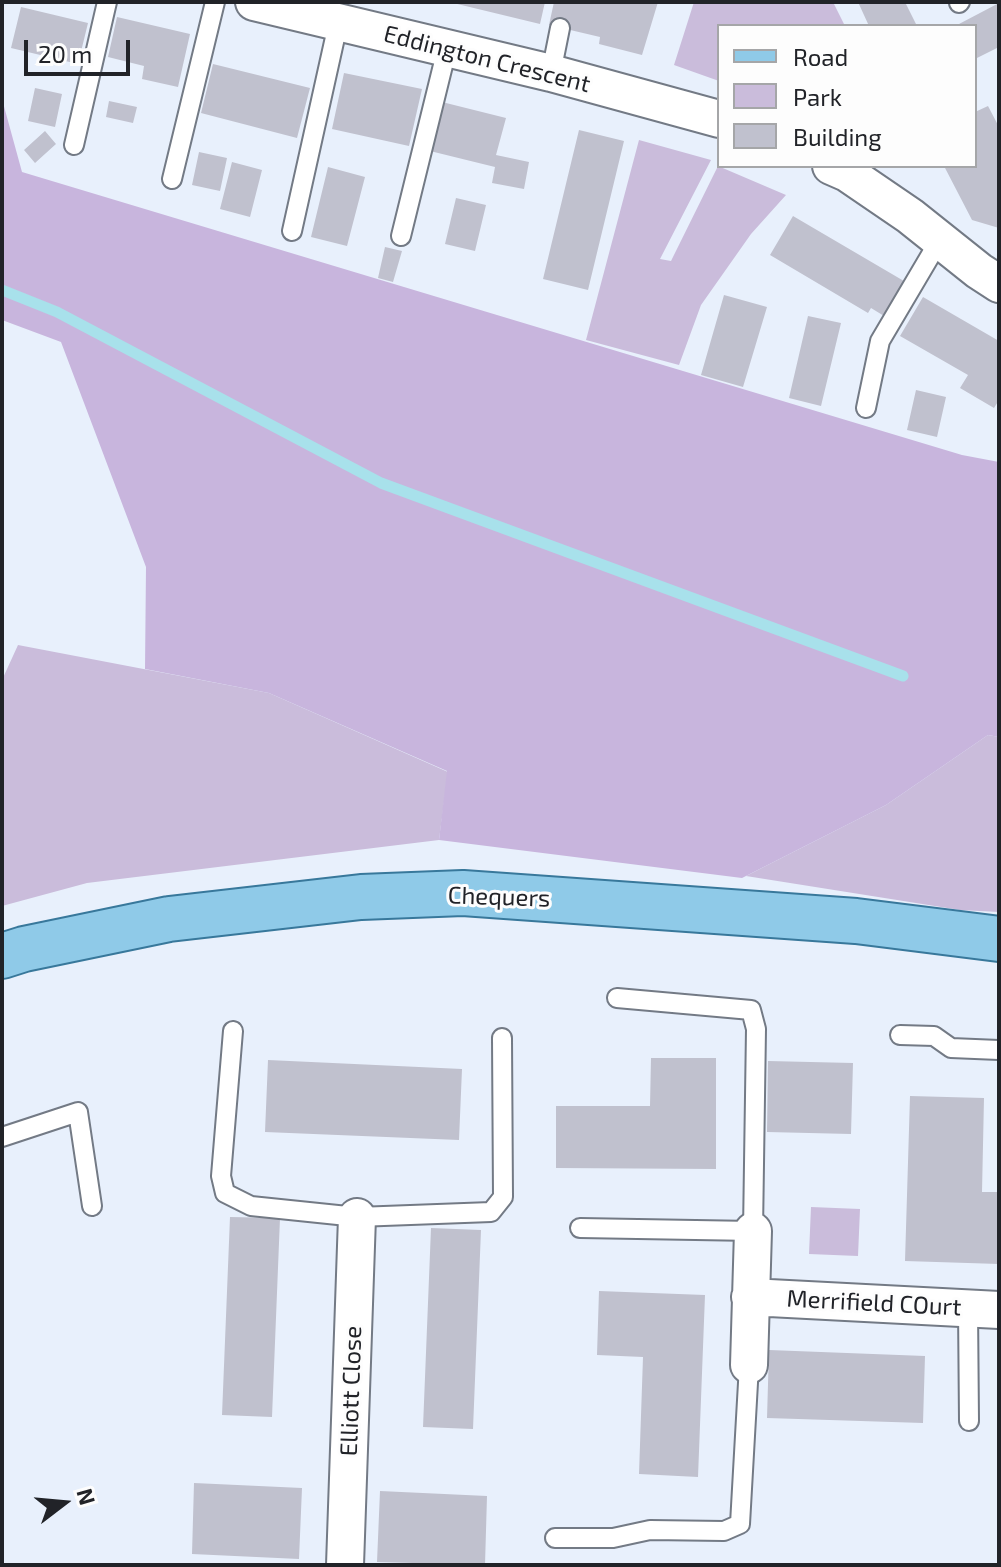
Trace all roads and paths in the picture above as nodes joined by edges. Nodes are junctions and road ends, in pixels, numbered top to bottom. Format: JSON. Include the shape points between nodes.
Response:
{"nodes":[{"id":1,"x":107,"y":2,"type":"edge"},
{"id":2,"x":215,"y":2,"type":"edge"},
{"id":3,"x":277,"y":5,"type":"edge"},
{"id":4,"x":338,"y":24,"type":"junction"},
{"id":5,"x":560,"y":28,"type":"dead end"},
{"id":6,"x":447,"y":49,"type":"junction"},
{"id":7,"x":551,"y":73,"type":"junction"},
{"id":8,"x":717,"y":118,"type":"edge"},
{"id":9,"x":74,"y":145,"type":"dead end"},
{"id":10,"x":836,"y":168,"type":"edge"},
{"id":11,"x":172,"y":179,"type":"dead end"},
{"id":12,"x":292,"y":231,"type":"dead end"},
{"id":13,"x":401,"y":236,"type":"dead end"},
{"id":14,"x":939,"y":241,"type":"junction"},
{"id":15,"x":999,"y":284,"type":"edge"},
{"id":16,"x":866,"y":408,"type":"dead end"},
{"id":17,"x":999,"y":939,"type":"edge"},
{"id":18,"x":2,"y":956,"type":"edge"},
{"id":19,"x":617,"y":998,"type":"dead end"},
{"id":20,"x":233,"y":1031,"type":"dead end"},
{"id":21,"x":900,"y":1035,"type":"dead end"},
{"id":22,"x":502,"y":1038,"type":"dead end"},
{"id":23,"x":999,"y":1050,"type":"edge"},
{"id":24,"x":2,"y":1137,"type":"edge"},
{"id":25,"x":92,"y":1206,"type":"dead end"},
{"id":26,"x":357,"y":1217,"type":"junction"},
{"id":27,"x":580,"y":1228,"type":"dead end"},
{"id":28,"x":753,"y":1231,"type":"junction"},
{"id":29,"x":750,"y":1297,"type":"junction"},
{"id":30,"x":984,"y":1309,"type":"edge"},
{"id":31,"x":749,"y":1365,"type":"joint"},
{"id":32,"x":969,"y":1421,"type":"dead end"},
{"id":33,"x":555,"y":1538,"type":"dead end"},
{"id":34,"x":345,"y":1565,"type":"edge"}],
"edges":[{"from":1,"to":9,"type":"lane"},
{"from":2,"to":11,"type":"lane"},
{"from":3,"to":4,"type":"street","name":"Eddington Crescent"},
{"from":4,"to":6,"type":"street","name":"Eddington Crescent"},
{"from":4,"to":12,"type":"lane"},
{"from":5,"to":7,"type":"lane"},
{"from":6,"to":7,"type":"street","name":"Eddington Crescent"},
{"from":6,"to":13,"type":"lane"},
{"from":7,"to":8,"type":"street","name":"Eddington Crescent"},
{"from":10,"to":14,"type":"street"},
{"from":14,"to":15,"type":"street"},
{"from":14,"to":16,"type":"lane","via":[[880,341]]},
{"from":17,"to":18,"type":"main road","name":"Chequers","via":[[856,921],[463,893],[361,897],[169,919]]},
{"from":19,"to":28,"type":"lane","via":[[751,1010],[756,1029]]},
{"from":20,"to":26,"type":"lane","via":[[221,1176],[225,1193],[251,1206]]},
{"from":21,"to":23,"type":"lane","via":[[934,1036],[951,1048]]},
{"from":22,"to":26,"type":"lane","via":[[503,1197],[491,1212]]},
{"from":24,"to":25,"type":"lane","via":[[78,1112]]},
{"from":26,"to":34,"type":"street","name":"Elliott Close"},
{"from":27,"to":28,"type":"lane"},
{"from":28,"to":29,"type":"street"},
{"from":29,"to":30,"type":"street","name":"Merrifield COurt"},
{"from":29,"to":31,"type":"street"},
{"from":30,"to":32,"type":"lane"},
{"from":31,"to":33,"type":"lane","via":[[740,1524],[724,1531],[650,1530],[613,1538]]}]}
